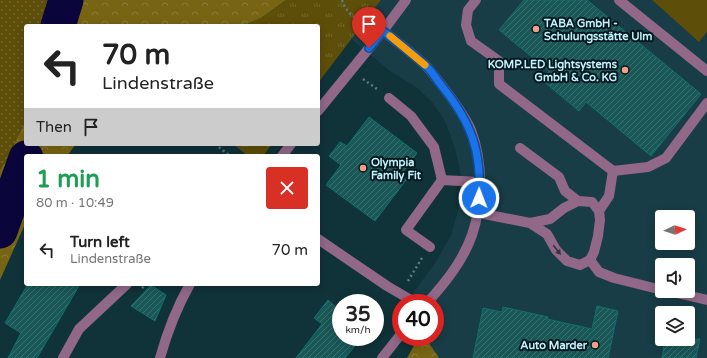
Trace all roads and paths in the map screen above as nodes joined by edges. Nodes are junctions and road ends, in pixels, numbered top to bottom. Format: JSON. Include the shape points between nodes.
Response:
{"nodes":[{"id":1,"x":342,"y":0,"type":"edge"},
{"id":2,"x":406,"y":0,"type":"edge"},
{"id":3,"x":476,"y":0,"type":"edge"},
{"id":4,"x":619,"y":0,"type":"edge"},
{"id":5,"x":381,"y":34,"type":"junction"},
{"id":6,"x":351,"y":70,"type":"junction"},
{"id":7,"x":707,"y":71,"type":"edge"},
{"id":8,"x":389,"y":98,"type":"joint"},
{"id":9,"x":707,"y":102,"type":"edge"},
{"id":10,"x":320,"y":109,"type":"edge"},
{"id":11,"x":218,"y":146,"type":"edge"},
{"id":12,"x":520,"y":148,"type":"dead end"},
{"id":13,"x":228,"y":154,"type":"edge"},
{"id":14,"x":613,"y":170,"type":"junction"},
{"id":15,"x":442,"y":180,"type":"junction"},
{"id":16,"x":480,"y":182,"type":"junction"},
{"id":17,"x":578,"y":201,"type":"junction"},
{"id":18,"x":600,"y":211,"type":"junction"},
{"id":19,"x":479,"y":214,"type":"junction"},
{"id":20,"x":530,"y":223,"type":"junction"},
{"id":21,"x":320,"y":240,"type":"edge"},
{"id":22,"x":430,"y":246,"type":"joint"},
{"id":23,"x":590,"y":260,"type":"junction"},
{"id":24,"x":126,"y":286,"type":"edge"},
{"id":25,"x":189,"y":286,"type":"edge"},
{"id":26,"x":655,"y":288,"type":"edge"},
{"id":27,"x":400,"y":294,"type":"joint"},
{"id":28,"x":435,"y":294,"type":"edge"},
{"id":29,"x":695,"y":297,"type":"edge"},
{"id":30,"x":707,"y":300,"type":"edge"},
{"id":31,"x":392,"y":345,"type":"edge"},
{"id":32,"x":64,"y":358,"type":"edge"},
{"id":33,"x":160,"y":358,"type":"edge"},
{"id":34,"x":382,"y":358,"type":"edge"}],
"edges":[{"from":1,"to":5,"type":"path","via":[[350,15]]},
{"from":2,"to":5,"type":"street"},
{"from":3,"to":14,"type":"street","via":[[468,10],[466,25],[471,41],[499,61],[499,84]]},
{"from":4,"to":7,"type":"street"},
{"from":5,"to":6,"type":"street"},
{"from":5,"to":16,"type":"street","via":[[427,66],[456,103],[471,130],[478,155]]},
{"from":6,"to":8,"type":"path"},
{"from":6,"to":10,"type":"street"},
{"from":8,"to":15,"type":"street","via":[[411,116],[434,147]]},
{"from":9,"to":14,"type":"street","via":[[666,158],[648,167]]},
{"from":11,"to":13,"type":"path"},
{"from":12,"to":17,"type":"street","via":[[558,177],[565,191]]},
{"from":14,"to":18,"type":"street","via":[[609,196]]},
{"from":15,"to":16,"type":"street"},
{"from":15,"to":22,"type":"street","via":[[406,230]]},
{"from":16,"to":19,"type":"street"},
{"from":17,"to":18,"type":"street","via":[[592,202]]},
{"from":17,"to":20,"type":"street","via":[[550,219]]},
{"from":18,"to":23,"type":"street","via":[[598,236]]},
{"from":19,"to":20,"type":"street"},
{"from":19,"to":28,"type":"street","via":[[460,260]]},
{"from":20,"to":23,"type":"street","one_way":true,"via":[[547,234],[556,250],[567,261],[580,265]]},
{"from":21,"to":27,"type":"street"},
{"from":22,"to":27,"type":"path"},
{"from":23,"to":26,"type":"street","via":[[599,272]]},
{"from":24,"to":32,"type":"street","via":[[79,328]]},
{"from":25,"to":33,"type":"street"},
{"from":29,"to":30,"type":"street"},
{"from":31,"to":34,"type":"street"}]}
